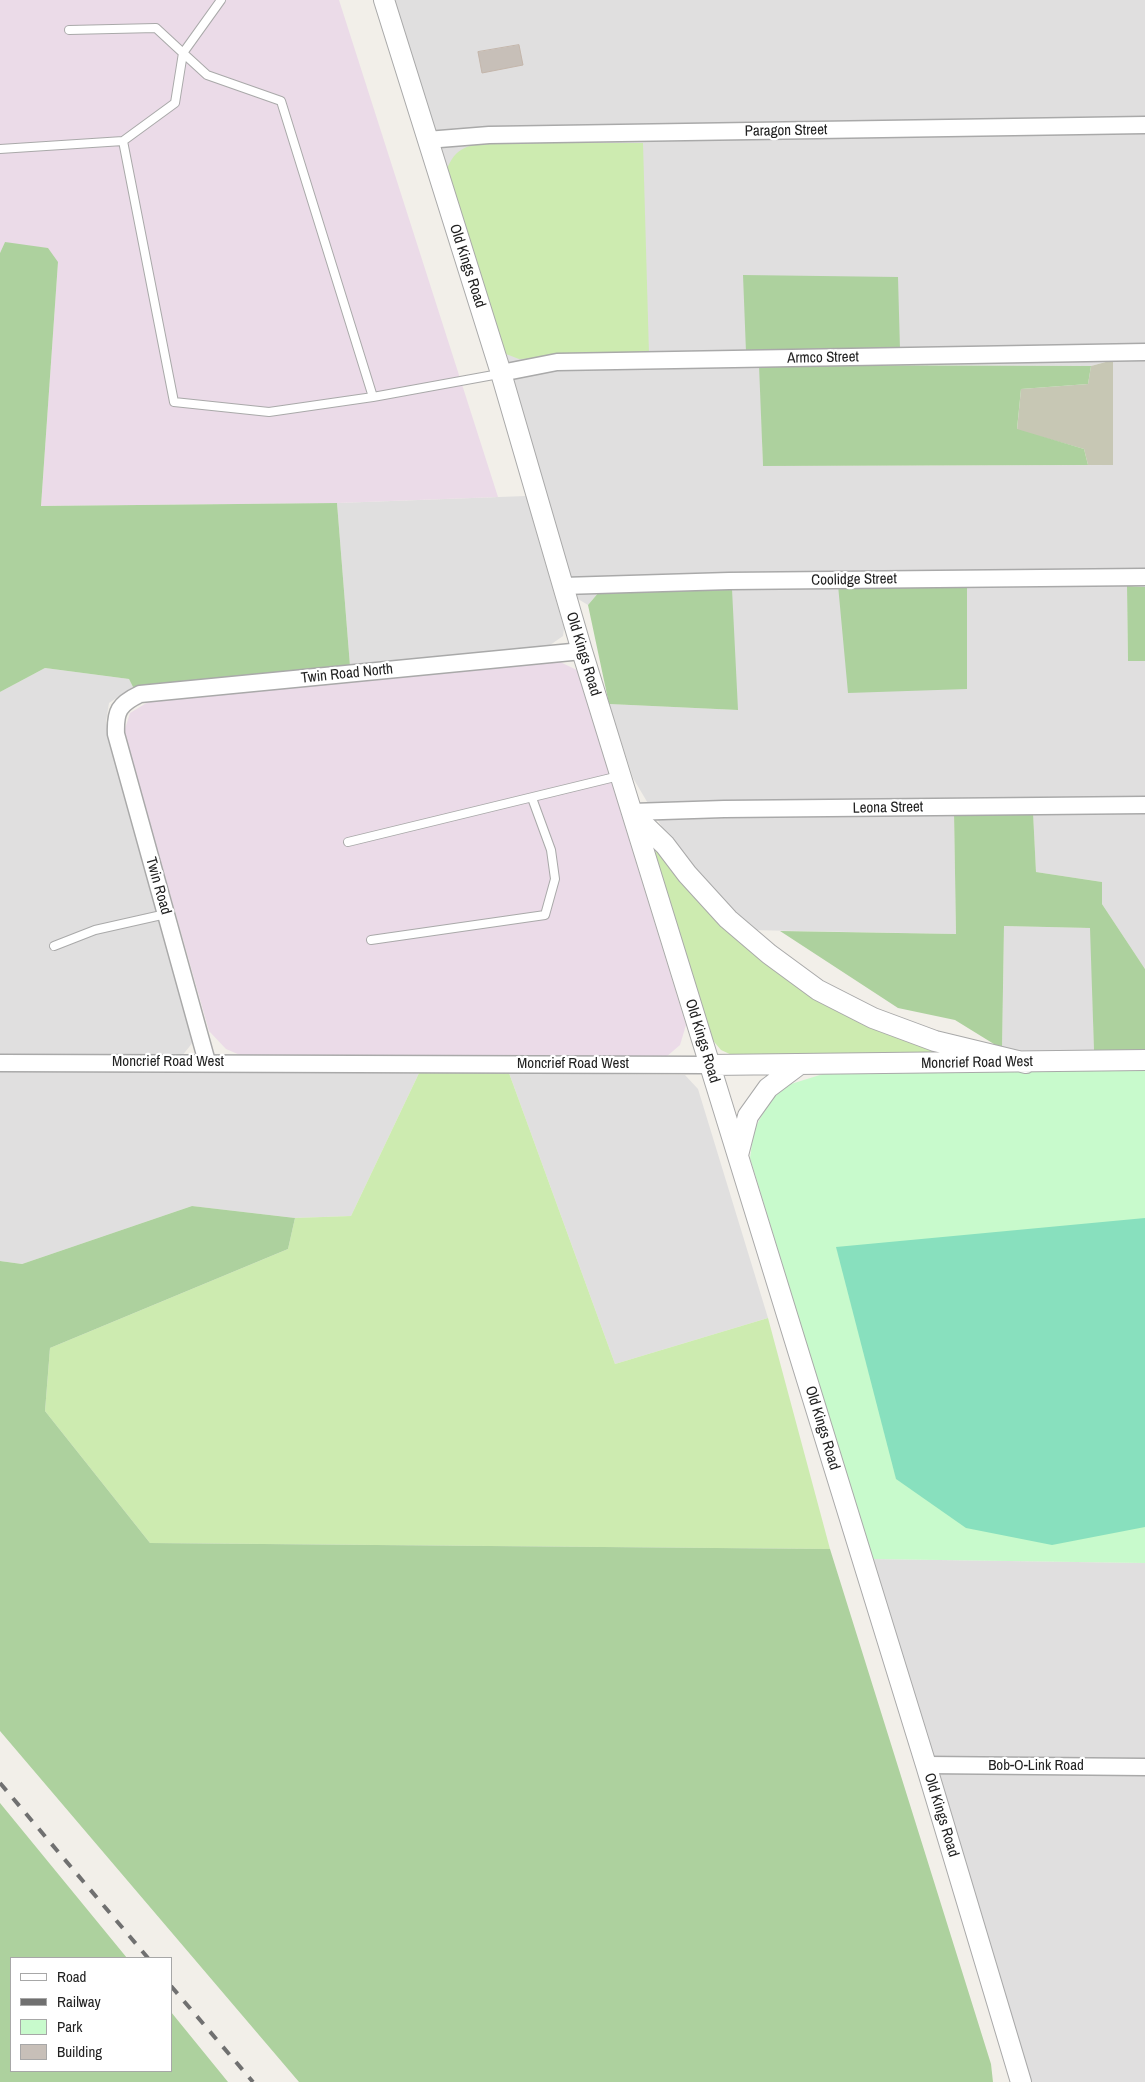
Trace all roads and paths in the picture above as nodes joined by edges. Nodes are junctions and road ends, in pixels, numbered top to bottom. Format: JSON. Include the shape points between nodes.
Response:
{"nodes":[{"id":1,"x":222,"y":0,"type":"edge"},
{"id":2,"x":384,"y":0,"type":"edge"},
{"id":3,"x":69,"y":30,"type":"dead end"},
{"id":4,"x":183,"y":53,"type":"junction"},
{"id":5,"x":1145,"y":126,"type":"edge"},
{"id":6,"x":427,"y":140,"type":"junction"},
{"id":7,"x":123,"y":141,"type":"junction"},
{"id":8,"x":0,"y":149,"type":"edge"},
{"id":9,"x":1145,"y":352,"type":"edge"},
{"id":10,"x":501,"y":373,"type":"junction"},
{"id":11,"x":373,"y":397,"type":"junction"},
{"id":12,"x":1145,"y":577,"type":"edge"},
{"id":13,"x":563,"y":586,"type":"junction"},
{"id":14,"x":582,"y":651,"type":"junction"},
{"id":15,"x":118,"y":710,"type":"joint"},
{"id":16,"x":621,"y":775,"type":"junction"},
{"id":17,"x":532,"y":798,"type":"junction"},
{"id":18,"x":1145,"y":805,"type":"edge"},
{"id":19,"x":632,"y":812,"type":"junction"},
{"id":20,"x":348,"y":842,"type":"dead end"},
{"id":21,"x":166,"y":914,"type":"junction"},
{"id":22,"x":371,"y":940,"type":"dead end"},
{"id":23,"x":54,"y":946,"type":"dead end"},
{"id":24,"x":1145,"y":1060,"type":"edge"},
{"id":25,"x":207,"y":1062,"type":"junction"},
{"id":26,"x":0,"y":1063,"type":"edge"},
{"id":27,"x":1026,"y":1063,"type":"junction"},
{"id":28,"x":800,"y":1064,"type":"junction"},
{"id":29,"x":710,"y":1065,"type":"junction"},
{"id":30,"x":738,"y":1155,"type":"junction"},
{"id":31,"x":926,"y":1765,"type":"junction"},
{"id":32,"x":1145,"y":1766,"type":"edge"},
{"id":33,"x":1021,"y":2082,"type":"edge"}],
"edges":[{"from":1,"to":4,"type":"lane"},
{"from":2,"to":6,"type":"street","name":"Old Kings Road"},
{"from":3,"to":4,"type":"lane","via":[[156,28]]},
{"from":4,"to":7,"type":"lane","via":[[175,103]]},
{"from":4,"to":11,"type":"lane","via":[[207,75],[281,101]]},
{"from":5,"to":6,"type":"street","name":"Paragon Street","via":[[499,135]]},
{"from":6,"to":10,"type":"street","name":"Old Kings Road"},
{"from":7,"to":8,"type":"lane"},
{"from":7,"to":11,"type":"lane","via":[[174,402],[268,412]]},
{"from":9,"to":10,"type":"street","name":"Armco Street","via":[[557,362]]},
{"from":10,"to":11,"type":"lane"},
{"from":10,"to":13,"type":"street","name":"Old Kings Road"},
{"from":12,"to":13,"type":"street","name":"Coolidge Street"},
{"from":13,"to":14,"type":"street","name":"Old Kings Road"},
{"from":14,"to":15,"type":"street","name":"Twin Road North","via":[[140,694],[126,701]]},
{"from":14,"to":16,"type":"street","name":"Old Kings Road"},
{"from":15,"to":21,"type":"street","name":"Twin Road","via":[[116,734]]},
{"from":16,"to":17,"type":"lane"},
{"from":16,"to":19,"type":"street","name":"Old Kings Road"},
{"from":17,"to":20,"type":"lane"},
{"from":17,"to":22,"type":"lane","via":[[551,850],[555,879],[545,915]]},
{"from":18,"to":19,"type":"street","name":"Leona Street"},
{"from":19,"to":27,"type":"street","via":[[665,844],[728,919],[818,990],[873,1018],[935,1041]]},
{"from":19,"to":29,"type":"street","name":"Old Kings Road"},
{"from":21,"to":23,"type":"lane","via":[[95,930]]},
{"from":21,"to":25,"type":"street","name":"Twin Road"},
{"from":24,"to":27,"type":"street","name":"Moncrief Road West"},
{"from":25,"to":26,"type":"street","name":"Moncrief Road West"},
{"from":25,"to":29,"type":"street","name":"Moncrief Road West"},
{"from":27,"to":28,"type":"street","name":"Moncrief Road West"},
{"from":28,"to":29,"type":"street","name":"Moncrief Road West"},
{"from":28,"to":30,"type":"street","via":[[768,1088],[748,1116]]},
{"from":29,"to":30,"type":"street","name":"Old Kings Road"},
{"from":30,"to":31,"type":"street","name":"Old Kings Road"},
{"from":31,"to":32,"type":"street","name":"Bob-O-Link Road"},
{"from":31,"to":33,"type":"street","name":"Old Kings Road"}]}
